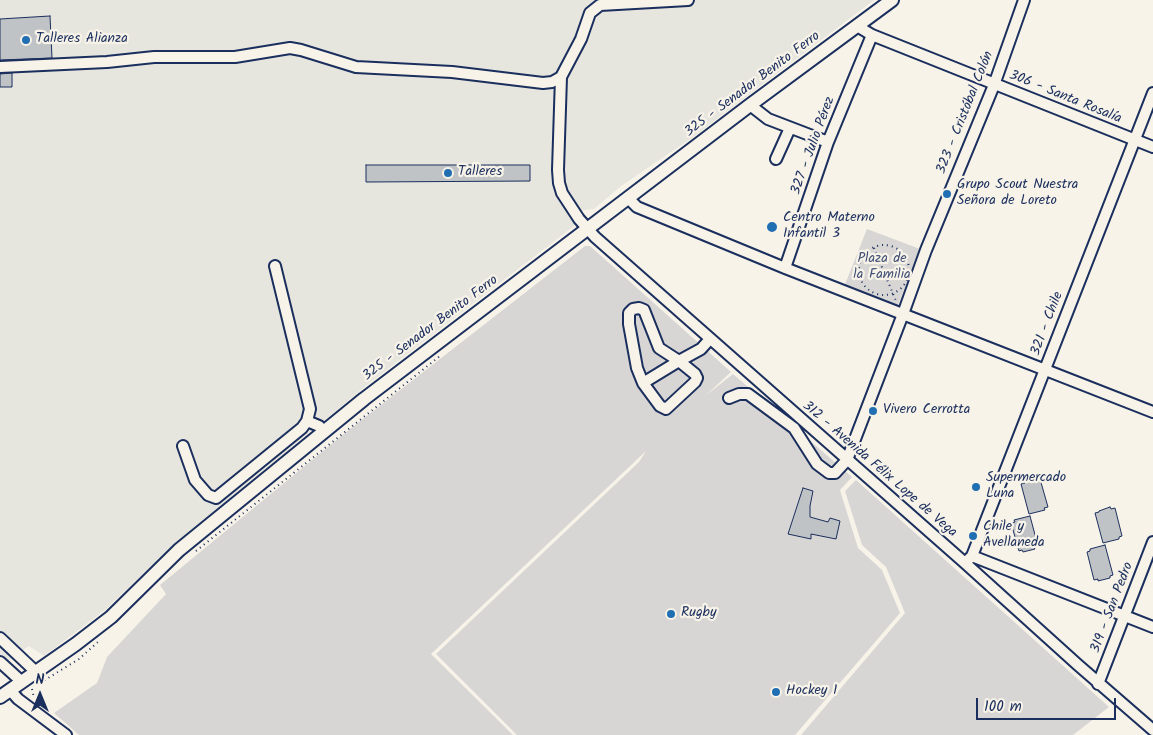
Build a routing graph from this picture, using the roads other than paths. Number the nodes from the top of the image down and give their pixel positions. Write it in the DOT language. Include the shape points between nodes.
graph roads {
  1 [pos="688,0"];
  2 [pos="892,0"];
  3 [pos="1024,0"];
  4 [pos="857,26"];
  5 [pos="872,35"];
  6 [pos="0,67"];
  7 [pos="561,77"];
  8 [pos="994,85"];
  9 [pos="1153,92"];
  10 [pos="750,105"];
  11 [pos="790,128"];
  12 [pos="1134,140"];
  13 [pos="828,142"];
  14 [pos="1153,147"];
  15 [pos="776,160"];
  16 [pos="628,198"];
  17 [pos="588,228"];
  18 [pos="274,266"];
  19 [pos="785,268"];
  20 [pos="903,314"];
  21 [pos="710,339"];
  22 [pos="678,360"];
  23 [pos="1045,370"];
  24 [pos="644,382"];
  25 [pos="730,398"];
  26 [pos="1153,412"];
  27 [pos="307,421"];
  28 [pos="324,432"];
  29 [pos="183,446"];
  30 [pos="847,460"];
  31 [pos="1153,542"];
  32 [pos="969,560"];
  33 [pos="1124,616"];
  34 [pos="1153,627"];
  35 [pos="0,638"];
  36 [pos="0,662"];
  37 [pos="38,677"];
  38 [pos="1098,684"];
  39 [pos="27,685"];
  40 [pos="5,694"];
  41 [pos="1153,730"];
  42 [pos="58,733"];
  1 -- 7 [label="street" via="600,4 590,13"];
  2 -- 4 [label="main road, 325 - Senador Benito Ferro"];
  3 -- 8 [label="street, 323 - Cristóbal Colón"];
  4 -- 5 [label="street, 306 - Santa Rosalía"];
  4 -- 10 [label="main road, 325 - Senador Benito Ferro"];
  5 -- 8 [label="street, 306 - Santa Rosalía"];
  5 -- 13 [label="street, 327 - Julio Pérez"];
  6 -- 7 [label="street" via="154,57 235,57 290,48 356,67 452,72 543,83"];
  7 -- 17 [label="street, 312 - Avenida Félix Lope de Vega" via="559,183 562,193"];
  8 -- 12 [label="street, 306 - Santa Rosalía"];
  8 -- 20 [label="street, 323 - Cristóbal Colón"];
  9 -- 12 [label="street, 321 - Chile"];
  10 -- 11 [label="street" via="768,119"];
  10 -- 16 [label="main road, 325 - Senador Benito Ferro"];
  11 -- 13 [label="street"];
  11 -- 15 [label="street"];
  12 -- 14 [label="street, 306 - Santa Rosalía"];
  12 -- 23 [label="street, 321 - Chile"];
  13 -- 19 [label="street, 327 - Julio Pérez"];
  16 -- 17 [label="main road, 325 - Senador Benito Ferro"];
  16 -- 19 [label="street" via="637,207"];
  17 -- 21 [label="street, 312 - Avenida Félix Lope de Vega"];
  17 -- 28 [label="main road, 325 - Senador Benito Ferro"];
  18 -- 27 [label="street" via="310,410"];
  19 -- 20 [label="street"];
  20 -- 23 [label="street"];
  20 -- 30 [label="street, 323 - Cristóbal Colón"];
  21 -- 22 [label="street" via="701,349"];
  21 -- 30 [label="street, 312 - Avenida Félix Lope de Vega"];
  22 -- 24 [label="street"];
  22 -- 24 [label="street" via="697,378 669,408 660,406"];
  22 -- 24 [label="street" via="659,348 644,310 633,310 629,314 629,324 637,368"];
  23 -- 26 [label="street"];
  23 -- 32 [label="street, 321 - Chile"];
  25 -- 30 [label="street" via="748,394 794,428 817,464 829,473 834,473"];
  27 -- 28 [label="street"];
  27 -- 29 [label="street" via="216,498 208,495 195,480"];
  28 -- 37 [label="main road, 325 - Senador Benito Ferro" via="180,550 111,618"];
  30 -- 32 [label="street, 312 - Avenida Félix Lope de Vega"];
  31 -- 33 [label="street, 319 - San Pedro"];
  32 -- 33 [label="street"];
  32 -- 38 [label="street, 312 - Avenida Félix Lope de Vega"];
  33 -- 34 [label="street"];
  33 -- 38 [label="street, 319 - San Pedro"];
  35 -- 37 [label="street"];
  36 -- 39 [label="street"];
  37 -- 39 [label="main road, 325 - Senador Benito Ferro"];
  38 -- 41 [label="street, 312 - Avenida Félix Lope de Vega"];
  39 -- 40 [label="main road, 325 - Senador Benito Ferro"];
  40 -- 42 [label="street" via="18,699"];
}
